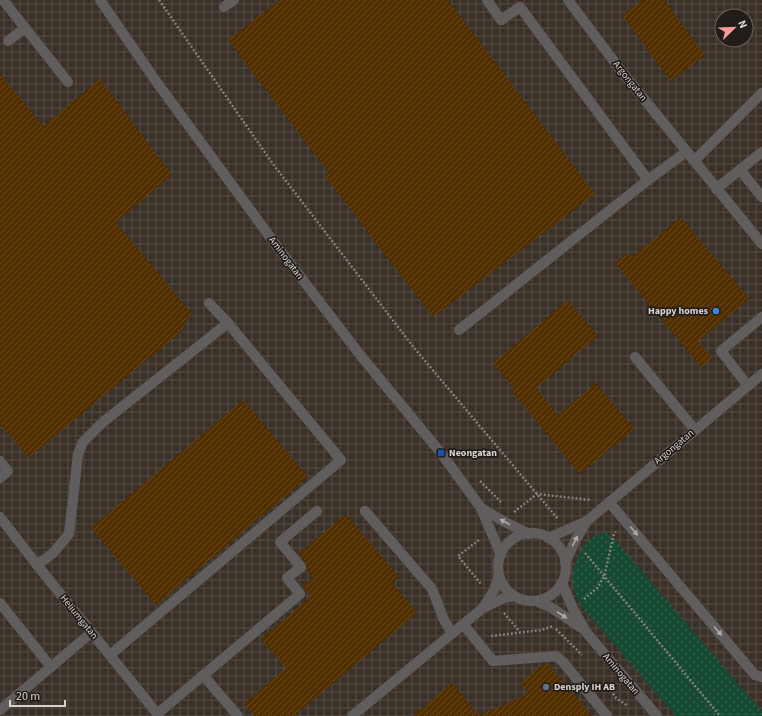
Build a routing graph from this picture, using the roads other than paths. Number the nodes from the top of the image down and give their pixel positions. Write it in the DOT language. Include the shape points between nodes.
graph roads {
  1 [pos="3,0"];
  2 [pos="100,0"];
  3 [pos="234,0"];
  4 [pos="487,0"];
  5 [pos="568,0"];
  6 [pos="224,7"];
  7 [pos="25,28"];
  8 [pos="8,41"];
  9 [pos="68,82"];
  10 [pos="762,93"];
  11 [pos="686,152"];
  12 [pos="762,152"];
  13 [pos="694,161"];
  14 [pos="740,170"];
  15 [pos="648,180"];
  16 [pos="716,189"];
  17 [pos="762,197"];
  18 [pos="762,244"];
  19 [pos="209,303"];
  20 [pos="762,317"];
  21 [pos="228,323"];
  22 [pos="459,330"];
  23 [pos="635,357"];
  24 [pos="762,374"];
  25 [pos="748,386"];
  26 [pos="694,430"];
  27 [pos="0,461"];
  28 [pos="0,478"];
  29 [pos="609,502"];
  30 [pos="481,508"];
  31 [pos="317,511"];
  32 [pos="365,512"];
  33 [pos="0,517"];
  34 [pos="587,521"];
  35 [pos="529,534"];
  36 [pos="548,538"];
  37 [pos="500,554"];
  38 [pos="565,563"];
  39 [pos="38,565"];
  40 [pos="499,575"];
  41 [pos="562,583"];
  42 [pos="514,596"];
  43 [pos="536,601"];
  44 [pos="0,603"];
  45 [pos="483,608"];
  46 [pos="463,624"];
  47 [pos="91,632"];
  48 [pos="586,632"];
  49 [pos="452,633"];
  50 [pos="110,655"];
  51 [pos="51,667"];
  52 [pos="203,675"];
  53 [pos="762,677"];
  54 [pos="0,710"];
  55 [pos="158,715"];
  56 [pos="238,716"];
  57 [pos="352,716"];
  58 [pos="607,716"];
  59 [pos="657,716"];
  1 -- 7 [label="street"];
  2 -- 30 [label="street, Aminogatan" via="231,185 361,356 441,453"];
  3 -- 6 [label="street"];
  4 -- 15 [label="street" via="501,20 520,7"];
  5 -- 11 [label="street, Argongatan"];
  7 -- 8 [label="street"];
  7 -- 9 [label="street"];
  10 -- 13 [label="street"];
  11 -- 13 [label="street, Argongatan"];
  11 -- 15 [label="street"];
  12 -- 14 [label="street"];
  13 -- 16 [label="street, Argongatan"];
  14 -- 16 [label="street"];
  14 -- 17 [label="street"];
  15 -- 22 [label="street"];
  16 -- 18 [label="street, Argongatan"];
  19 -- 21 [label="street"];
  20 -- 25 [label="street" via="721,351"];
  21 -- 39 [label="street" via="103,422 83,442 78,454 68,534 53,553"];
  21 -- 50 [label="street" via="342,460"];
  23 -- 26 [label="street"];
  24 -- 25 [label="street, Argongatan"];
  25 -- 26 [label="street, Argongatan"];
  26 -- 29 [label="street, Argongatan"];
  27 -- 28 [label="street" via="8,472"];
  29 -- 34 [label="street, Argongatan"];
  29 -- 53 [label="street, one-way" via="755,675"];
  35 -- 30 [label="street, Aminogatan, one-way"];
  30 -- 37 [label="street, Aminogatan"];
  31 -- 52 [label="street" via="280,542 301,567 287,578 300,594"];
  32 -- 49 [label="street" via="432,589"];
  33 -- 39 [label="street, Heliumgatan"];
  34 -- 36 [label="street, Argongatan"];
  38 -- 34 [label="street, Argongatan, one-way"];
  35 -- 36 [label="street" via="539,534"];
  35 -- 37 [label="street" via="512,540"];
  36 -- 38 [label="street" via="556,544"];
  37 -- 40 [label="street"];
  38 -- 41 [label="street"];
  39 -- 47 [label="street, Heliumgatan"];
  40 -- 42 [label="street" via="505,587"];
  40 -- 45 [label="street" via="494,590"];
  41 -- 43 [label="street" via="556,592"];
  41 -- 48 [label="street, Aminogatan"];
  42 -- 43 [label="street"];
  42 -- 45 [label="street"];
  43 -- 48 [label="street, Aminogatan, one-way" via="552,608"];
  44 -- 51 [label="street"];
  45 -- 46 [label="street"];
  46 -- 49 [label="street"];
  46 -- 58 [label="street" via="493,661 556,656"];
  47 -- 50 [label="street, Heliumgatan"];
  47 -- 51 [label="street"];
  48 -- 59 [label="street, Aminogatan"];
  49 -- 57 [label="street"];
  50 -- 55 [label="street, Heliumgatan"];
  51 -- 54 [label="street"];
  52 -- 55 [label="street"];
  52 -- 56 [label="street"];
}
